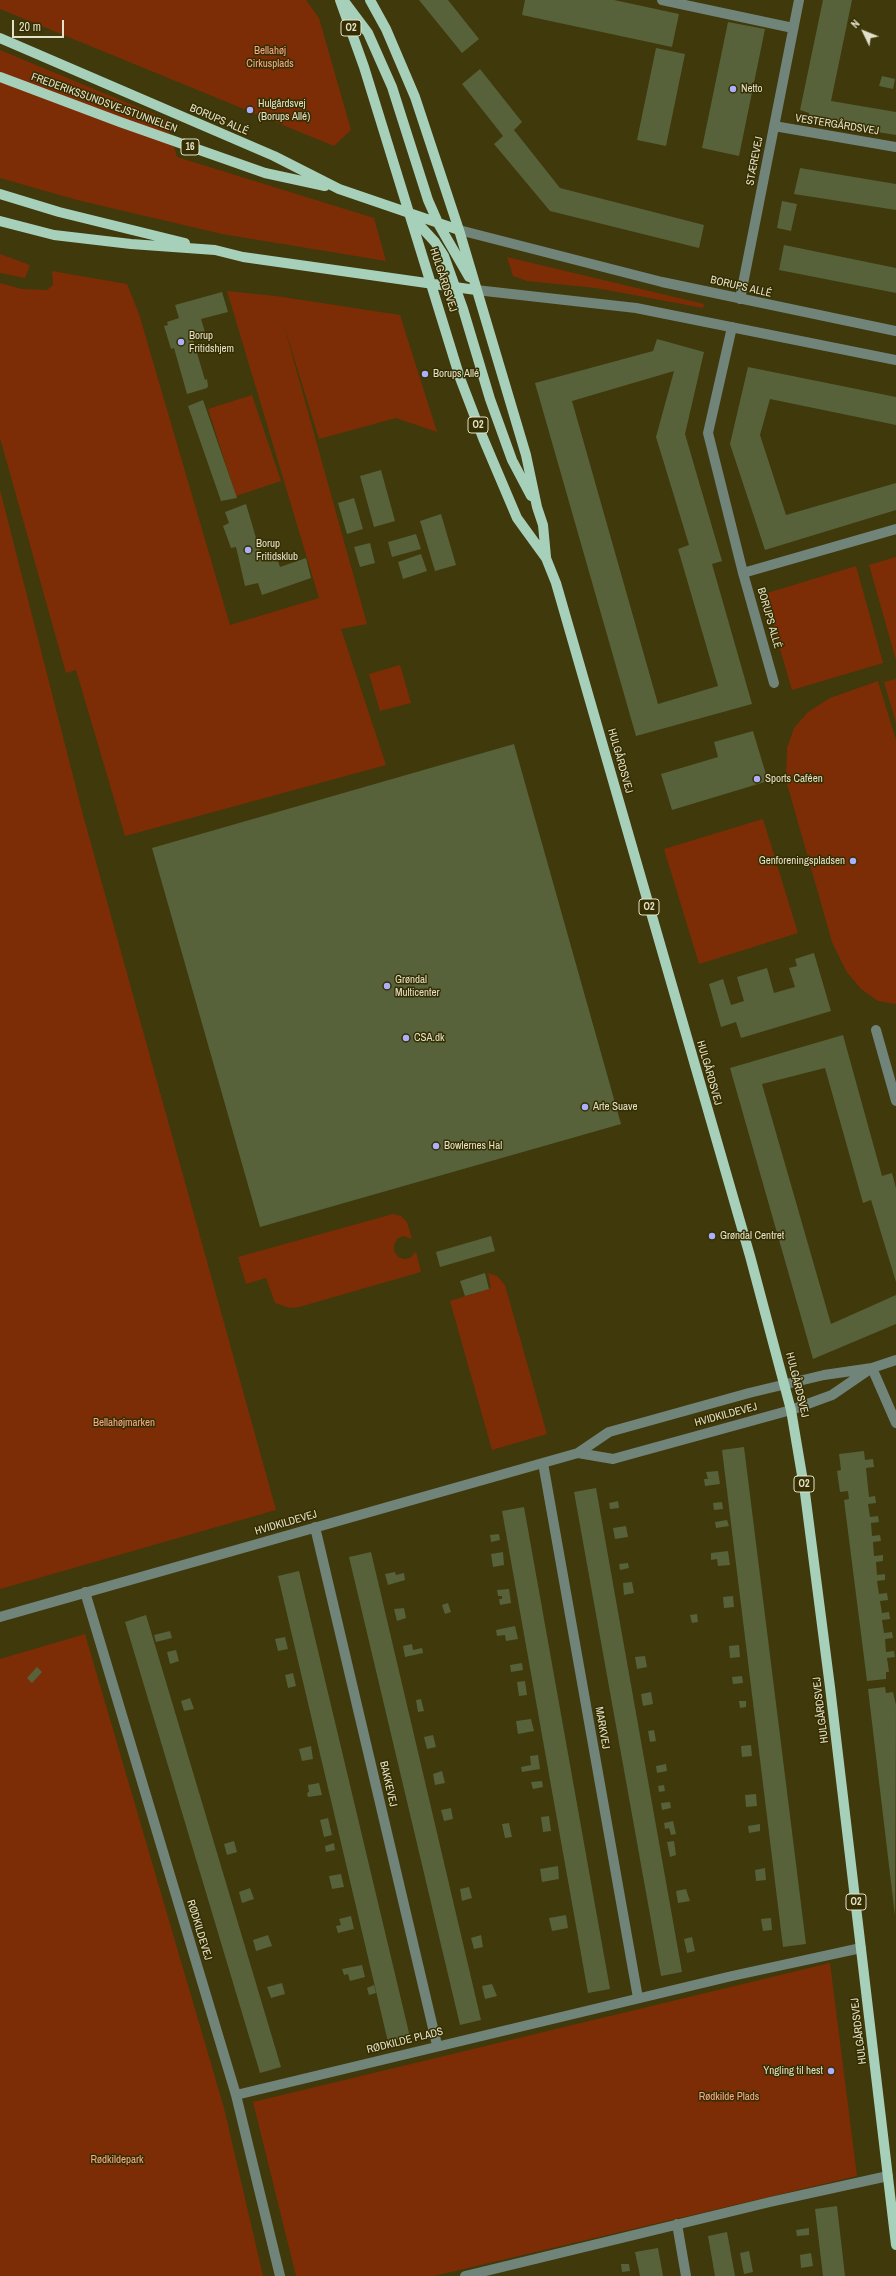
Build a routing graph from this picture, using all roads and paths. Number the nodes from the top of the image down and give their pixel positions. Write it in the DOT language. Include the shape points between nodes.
graph roads {
  1 [pos="340,0"];
  2 [pos="343,0"];
  3 [pos="370,0"];
  4 [pos="662,0"];
  5 [pos="799,0"];
  6 [pos="793,28"];
  7 [pos="0,38"];
  8 [pos="0,77"];
  9 [pos="774,126"];
  10 [pos="896,147"];
  11 [pos="339,189"];
  12 [pos="0,194"];
  13 [pos="408,213"];
  14 [pos="0,221"];
  15 [pos="439,225"];
  16 [pos="459,230"];
  17 [pos="215,250"];
  18 [pos="431,283"];
  19 [pos="455,286"];
  20 [pos="476,290"];
  21 [pos="740,299"];
  22 [pos="732,327"];
  23 [pos="896,331"];
  24 [pos="896,360"];
  25 [pos="537,507"];
  26 [pos="896,529"];
  27 [pos="546,558"];
  28 [pos="743,573"];
  29 [pos="774,683"];
  30 [pos="876,1030"];
  31 [pos="896,1101"];
  32 [pos="896,1360"];
  33 [pos="872,1368"];
  34 [pos="785,1384"];
  35 [pos="792,1410"];
  36 [pos="896,1423"];
  37 [pos="578,1453"];
  38 [pos="543,1463"];
  39 [pos="315,1527"];
  40 [pos="86,1592"];
  41 [pos="0,1617"];
  42 [pos="861,1948"];
  43 [pos="638,1998"];
  44 [pos="437,2045"];
  45 [pos="236,2095"];
  46 [pos="888,2176"];
  47 [pos="677,2224"];
  48 [pos="896,2245"];
  49 [pos="491,2273"];
  50 [pos="280,2276"];
  51 [pos="465,2276"];
  52 [pos="686,2276"];
  1 -- 13 [label="main road, HULGÅRDSVEJ / O2" via="363,62"];
  2 -- 15 [label="main road" via="368,33 392,87 428,200"];
  3 -- 16 [label="main road, HULGÅRDSVEJ / O2" via="386,29 415,97"];
  4 -- 6 [label="street"];
  5 -- 6 [label="street, STÆREVEJ"];
  6 -- 9 [label="street, STÆREVEJ"];
  7 -- 11 [label="main road, BORUPS ALLÉ" via="274,156"];
  8 -- 11 [label="main road, FREDERIKSSUNDSVEJSTUNNELEN / 16" via="265,173"];
  9 -- 10 [label="street, VESTERGÅRDSVEJ"];
  9 -- 21 [label="street, STÆREVEJ"];
  11 -- 13 [label="main road, BORUPS ALLÉ / 16"];
  12 -- 17 [label="main road" via="59,212"];
  13 -- 15 [label="main road, BORUPS ALLÉ / 16"];
  13 -- 18 [label="main road, HULGÅRDSVEJ / O2"];
  13 -- 19 [label="main road" via="441,252"];
  14 -- 17 [label="main road" via="54,235"];
  15 -- 16 [label="main road, BORUPS ALLÉ / 16"];
  15 -- 20 [label="main road"];
  16 -- 20 [label="main road, HULGÅRDSVEJ / O2"];
  16 -- 21 [label="street, BORUPS ALLÉ" via="522,248"];
  17 -- 18 [label="main road" via="243,257"];
  18 -- 19 [label="main road"];
  18 -- 27 [label="main road, HULGÅRDSVEJ / O2" via="460,378 483,438 517,518"];
  19 -- 20 [label="main road"];
  19 -- 25 [label="main road" via="512,460"];
  20 -- 22 [label="street" via="636,308"];
  20 -- 25 [label="main road, HULGÅRDSVEJ / O2" via="526,455"];
  21 -- 23 [label="street, BORUPS ALLÉ"];
  22 -- 24 [label="street"];
  22 -- 28 [label="street, BORUPS ALLÉ" via="708,433"];
  25 -- 27 [label="main road, HULGÅRDSVEJ / O2" via="543,524"];
  26 -- 28 [label="street"];
  27 -- 34 [label="main road, HULGÅRDSVEJ / O2" via="581,666"];
  28 -- 29 [label="street, BORUPS ALLÉ"];
  30 -- 31 [label="street"];
  32 -- 33 [label="street, HVIDKILDEVEJ"];
  33 -- 34 [label="street, HVIDKILDEVEJ"];
  33 -- 35 [label="street, HVIDKILDEVEJ" via="832,1395"];
  33 -- 36 [label="street"];
  34 -- 35 [label="main road, HULGÅRDSVEJ / O2"];
  34 -- 37 [label="street, HVIDKILDEVEJ" via="609,1432"];
  35 -- 37 [label="street, HVIDKILDEVEJ" via="613,1459"];
  35 -- 42 [label="main road, HULGÅRDSVEJ / O2" via="829,1679"];
  37 -- 38 [label="street, HVIDKILDEVEJ"];
  38 -- 39 [label="street, HVIDKILDEVEJ"];
  38 -- 43 [label="street, MARKVEJ"];
  39 -- 40 [label="street, HVIDKILDEVEJ"];
  39 -- 44 [label="street, BAKKEVEJ"];
  40 -- 41 [label="street, HVIDKILDEVEJ"];
  40 -- 45 [label="street, RØDKILDEVEJ"];
  42 -- 43 [label="street, RØDKILDE PLADS"];
  42 -- 46 [label="main road, HULGÅRDSVEJ / O2"];
  43 -- 44 [label="street, RØDKILDE PLADS"];
  44 -- 45 [label="street, RØDKILDE PLADS"];
  45 -- 50 [label="street, RØDKILDEVEJ"];
  46 -- 47 [label="street"];
  46 -- 48 [label="main road, HULGÅRDSVEJ / O2"];
  47 -- 49 [label="street"];
  47 -- 52 [label="street"];
  49 -- 51 [label="street"];
}
